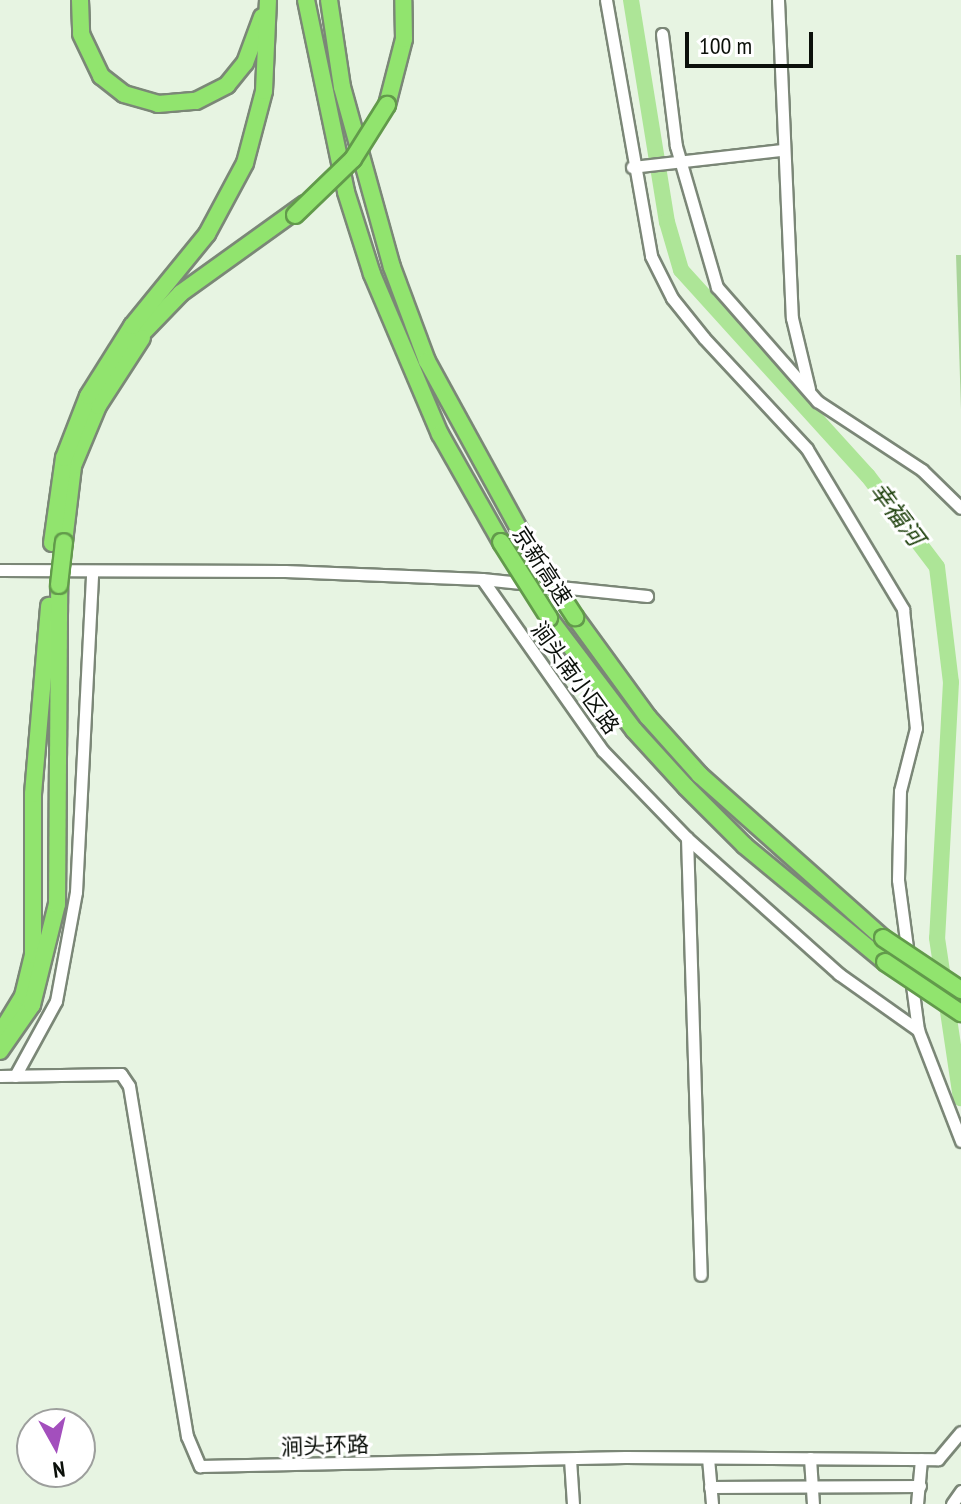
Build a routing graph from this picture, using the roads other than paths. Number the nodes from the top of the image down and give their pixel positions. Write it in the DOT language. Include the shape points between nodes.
graph roads {
  1 [pos="80,0"];
  2 [pos="266,0"];
  3 [pos="306,0"];
  4 [pos="329,0"];
  5 [pos="403,0"];
  6 [pos="606,0"];
  7 [pos="778,0"];
  8 [pos="662,34"];
  9 [pos="387,105"];
  10 [pos="781,150"];
  11 [pos="675,163"];
  12 [pos="632,167"];
  13 [pos="810,393"];
  14 [pos="961,508"];
  15 [pos="59,543"];
  16 [pos="0,570"];
  17 [pos="92,571"];
  18 [pos="482,579"];
  19 [pos="55,585"];
  20 [pos="647,596"];
  21 [pos="687,838"];
  22 [pos="961,990"];
  23 [pos="961,1013"];
  24 [pos="918,1030"];
  25 [pos="0,1034"];
  26 [pos="0,1051"];
  27 [pos="0,1076"];
  28 [pos="15,1076"];
  29 [pos="961,1141"];
  30 [pos="701,1275"];
  31 [pos="961,1432"];
  32 [pos="708,1458"];
  33 [pos="810,1458"];
  34 [pos="570,1459"];
  35 [pos="921,1459"];
  36 [pos="812,1486"];
  37 [pos="920,1486"];
  38 [pos="710,1487"];
  39 [pos="961,1491"];
  40 [pos="573,1504"];
  41 [pos="712,1504"];
  42 [pos="813,1504"];
  43 [pos="917,1504"];
  44 [pos="952,1504"];
  1 -- 2 [label="highway" via="81,34 101,76 124,94 174,104 213,94 235,76 254,45"];
  2 -- 15 [label="highway" via="264,91 245,163 207,234 132,326 88,396 64,458"];
  3 -- 23 [label="highway, 京新高速, bridge" via="343,178 372,274 440,434 549,618 634,730 745,846 885,962"];
  4 -- 22 [label="highway, 京新高速, bridge" via="342,87 402,294 458,424 526,542 648,717 700,775 883,938"];
  5 -- 9 [label="highway" via="404,39"];
  6 -- 12 [label="street"];
  7 -- 10 [label="street"];
  8 -- 11 [label="street"];
  9 -- 15 [label="highway, bridge" via="353,159 295,215 187,292 141,339 98,406 73,466"];
  9 -- 15 [label="highway, bridge" via="346,166 318,193 181,293 137,336 92,408 72,464"];
  10 -- 11 [label="street"];
  10 -- 13 [label="street" via="792,318"];
  11 -- 12 [label="street"];
  11 -- 13 [label="street" via="717,287"];
  12 -- 24 [label="street" via="651,256 672,298 807,449 903,609 916,728 900,791 898,880"];
  13 -- 14 [label="street" via="842,421 922,470"];
  15 -- 19 [label="highway, bridge"];
  16 -- 17 [label="street"];
  17 -- 18 [label="street"];
  17 -- 28 [label="street" via="76,892 56,1001"];
  18 -- 20 [label="street"];
  18 -- 21 [label="street, 涧头南小区路" via="603,751"];
  19 -- 25 [label="highway" via="33,794 33,955 23,996"];
  19 -- 26 [label="highway" via="57,904 32,1005"];
  21 -- 24 [label="street, 涧头南小区路" via="839,974"];
  21 -- 30 [label="street"];
  24 -- 29 [label="street"];
  27 -- 28 [label="street, 涧头环路"];
  28 -- 34 [label="street, 涧头环路" via="121,1074 129,1086 187,1436 200,1466"];
  31 -- 35 [label="street, 涧头环路" via="938,1459"];
  32 -- 33 [label="street, 涧头环路"];
  32 -- 34 [label="street, 涧头环路"];
  32 -- 38 [label="street"];
  33 -- 35 [label="street, 涧头环路"];
  33 -- 36 [label="street"];
  34 -- 40 [label="street"];
  35 -- 37 [label="street"];
  36 -- 37 [label="street"];
  36 -- 38 [label="street"];
  36 -- 42 [label="street"];
  37 -- 43 [label="street"];
  38 -- 41 [label="street"];
  39 -- 44 [label="street"];
}
